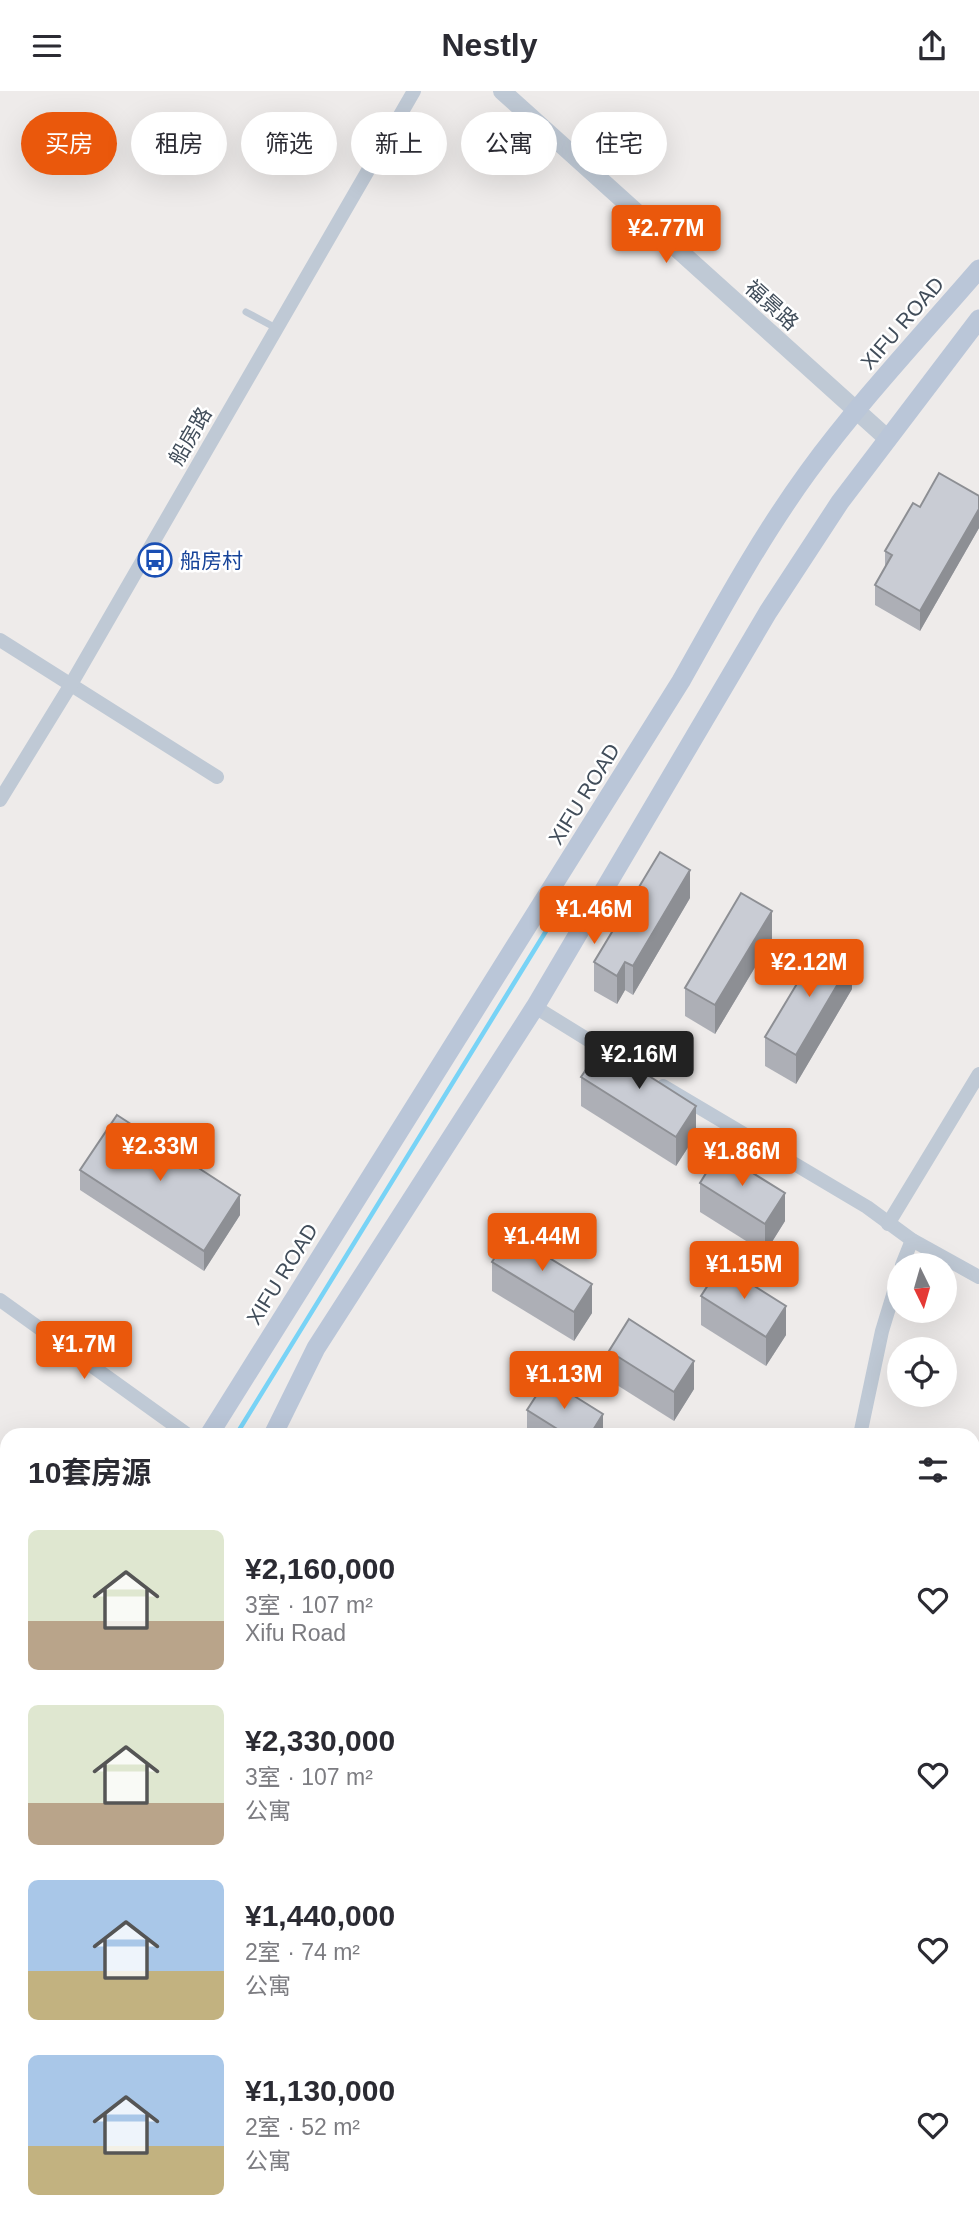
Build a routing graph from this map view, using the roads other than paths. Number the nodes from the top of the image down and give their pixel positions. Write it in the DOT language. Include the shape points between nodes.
graph roads {
  1 [pos="414,91"];
  2 [pos="502,91"];
  3 [pos="979,269"];
  4 [pos="246,312"];
  5 [pos="979,319"];
  6 [pos="276,329"];
  7 [pos="856,411"];
  8 [pos="888,439"];
  9 [pos="0,641"];
  10 [pos="70,686"];
  11 [pos="217,777"];
  12 [pos="0,800"];
  13 [pos="535,1007"];
  14 [pos="632,1067"];
  15 [pos="979,1074"];
  16 [pos="654,1081"];
  17 [pos="888,1224"];
  18 [pos="912,1241"];
  19 [pos="907,1253"];
  20 [pos="979,1277"];
  21 [pos="0,1300"];
  22 [pos="887,1315"];
  23 [pos="178,1428"];
  24 [pos="213,1428"];
  25 [pos="276,1428"];
  26 [pos="861,1428"];
  1 -- 6 [label="street, 船房路"];
  2 -- 7 [label="street, 福景路"];
  3 -- 7 [label="main road, XIFU ROAD"];
  4 -- 6 [label="lane"];
  5 -- 8 [label="main road"];
  6 -- 10 [label="street, 船房路"];
  7 -- 8 [label="street, 福景路"];
  7 -- 24 [label="main road, XIFU ROAD" via="808,472 746,565 681,681"];
  8 -- 13 [label="main road" via="840,502 768,612"];
  9 -- 10 [label="street"];
  10 -- 11 [label="street"];
  10 -- 12 [label="street, 船房路"];
  13 -- 14 [label="street"];
  13 -- 25 [label="main road" via="316,1348"];
  15 -- 17 [label="street"];
  16 -- 17 [label="street" via="867,1207"];
  17 -- 18 [label="street"];
  18 -- 19 [label="street"];
  18 -- 20 [label="street"];
  21 -- 23 [label="street"];
  22 -- 26 [label="street"];
}
